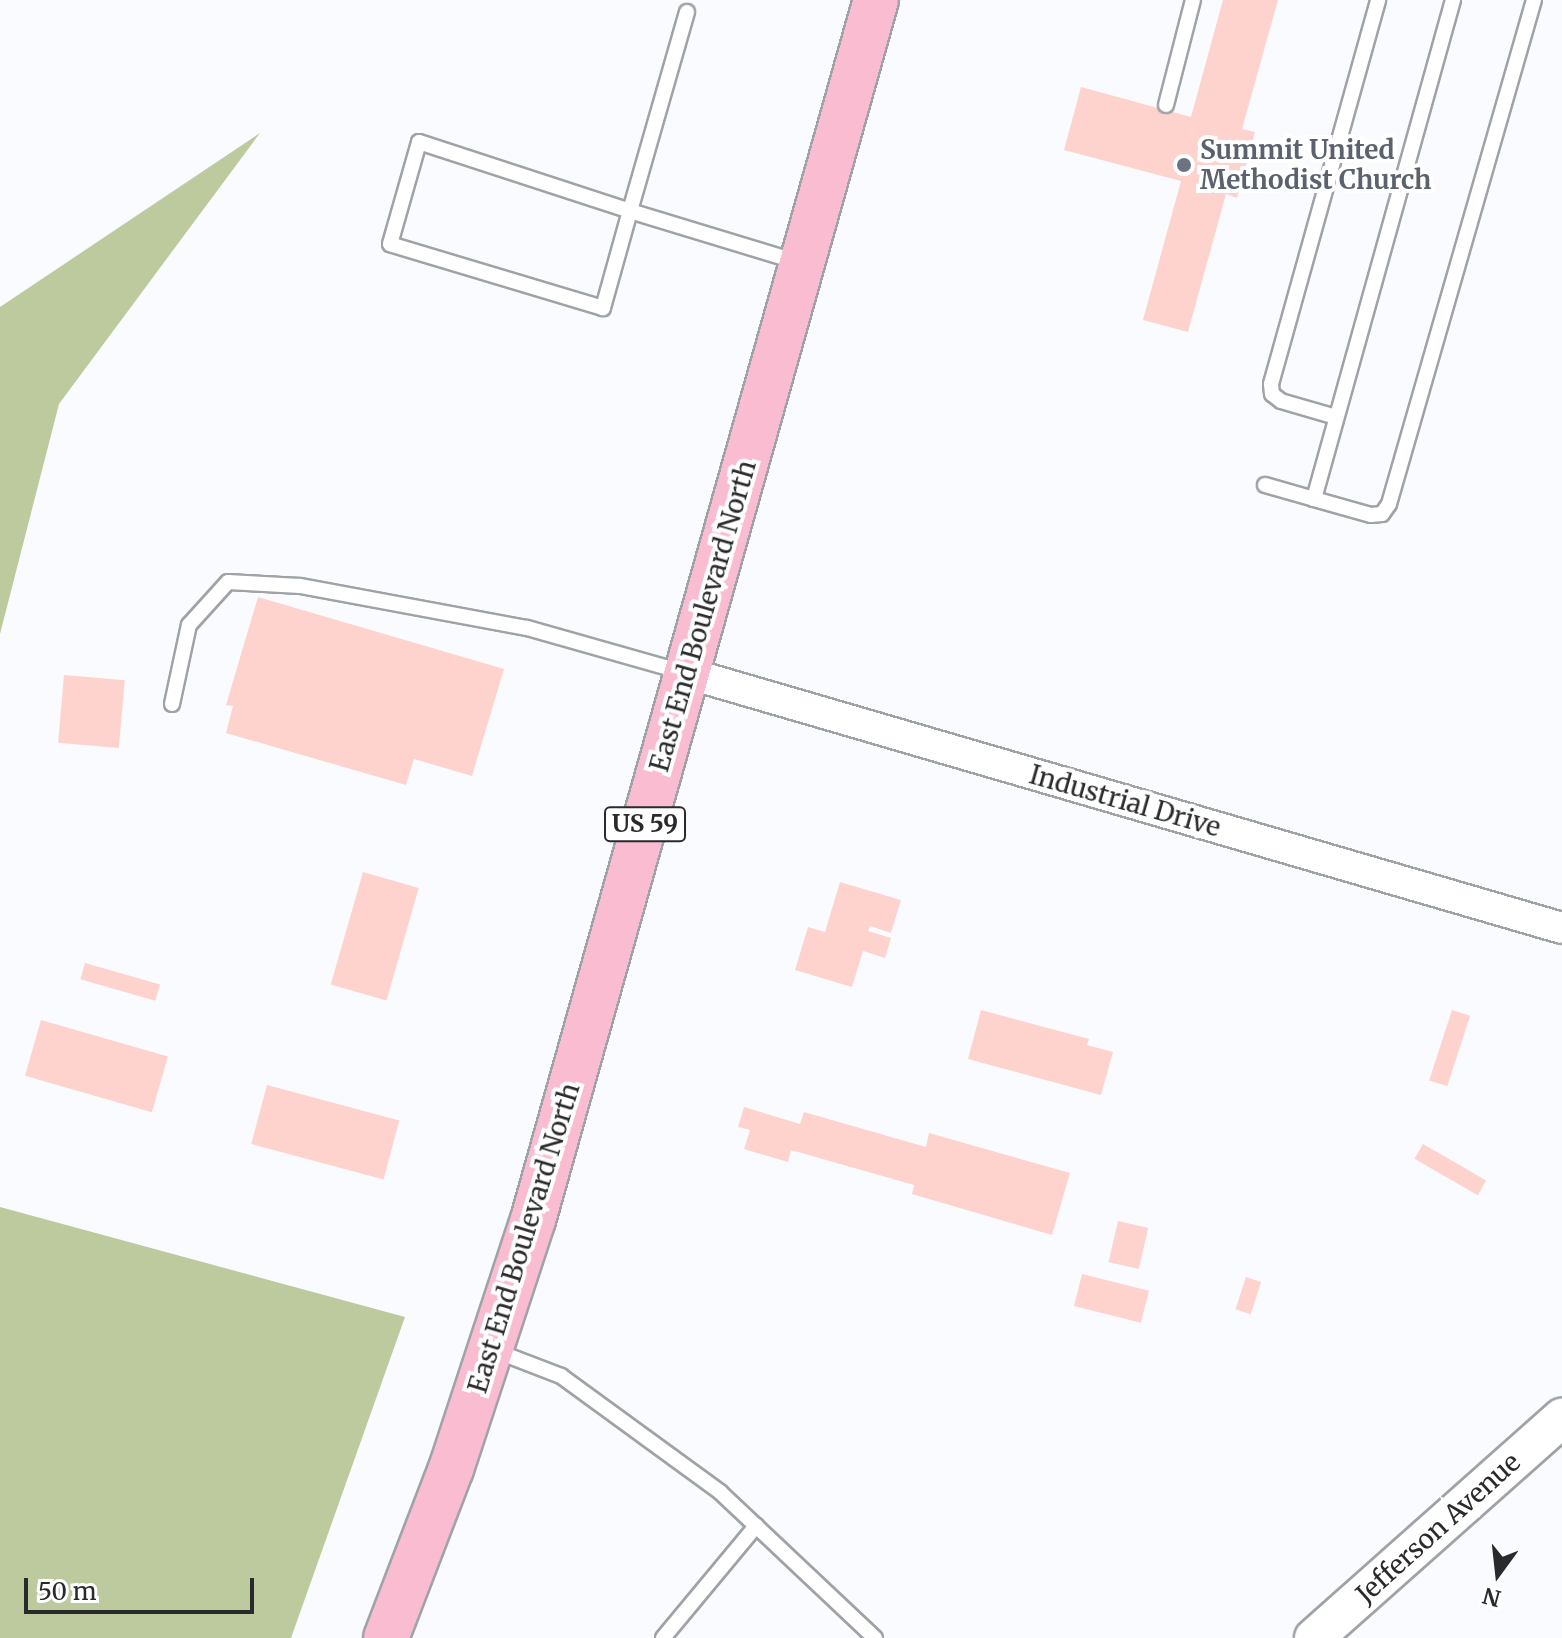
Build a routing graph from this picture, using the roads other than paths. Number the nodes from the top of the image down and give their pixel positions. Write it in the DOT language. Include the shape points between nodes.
graph roads {
  1 [pos="876,0"];
  2 [pos="1193,0"];
  3 [pos="1378,0"];
  4 [pos="1453,0"];
  5 [pos="1534,0"];
  6 [pos="687,12"];
  7 [pos="1166,105"];
  8 [pos="630,211"];
  9 [pos="802,263"];
  10 [pos="1336,417"];
  11 [pos="1265,485"];
  12 [pos="1314,499"];
  13 [pos="687,673"];
  14 [pos="172,704"];
  15 [pos="1562,928"];
  16 [pos="491,1349"];
  17 [pos="1562,1418"];
  18 [pos="756,1526"];
  19 [pos="386,1638"];
  20 [pos="663,1638"];
  21 [pos="875,1638"];
  22 [pos="1314,1638"];
  1 -- 9 [label="highway, East End Boulevard North / US 59"];
  2 -- 7 [label="lane"];
  3 -- 10 [label="lane" via="1271,384 1272,394 1281,401"];
  4 -- 10 [label="lane"];
  5 -- 12 [label="lane" via="1389,504 1382,514 1371,515"];
  6 -- 8 [label="lane"];
  8 -- 8 [label="lane" via="419,142 390,244 603,308"];
  8 -- 9 [label="lane"];
  9 -- 13 [label="highway, East End Boulevard North / US 59"];
  10 -- 12 [label="lane"];
  11 -- 12 [label="lane"];
  13 -- 14 [label="lane" via="527,628 300,586 228,582 189,625"];
  13 -- 15 [label="street, Industrial Drive"];
  13 -- 16 [label="highway, East End Boulevard North / US 59" via="533,1220"];
  16 -- 18 [label="lane" via="561,1376 592,1396 720,1492"];
  16 -- 19 [label="highway, East End Boulevard North / US 59"];
  17 -- 22 [label="street, Jefferson Avenue"];
  18 -- 20 [label="lane"];
  18 -- 21 [label="lane"];
}
